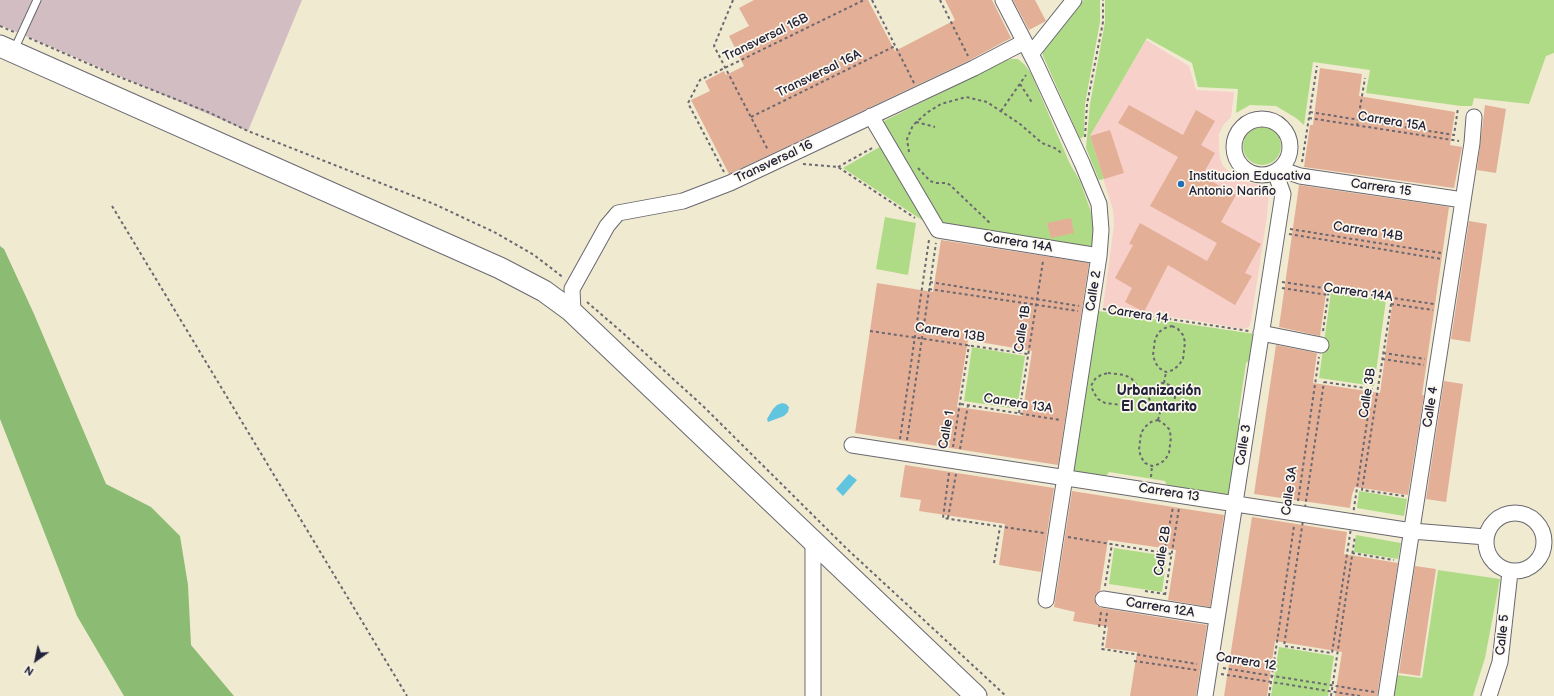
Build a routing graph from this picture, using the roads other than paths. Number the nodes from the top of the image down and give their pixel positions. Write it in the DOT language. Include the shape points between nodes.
graph roads {
  1 [pos="37,0"];
  2 [pos="1002,0"];
  3 [pos="1074,0"];
  4 [pos="11,44"];
  5 [pos="1031,54"];
  6 [pos="871,116"];
  7 [pos="1474,117"];
  8 [pos="1277,169"];
  9 [pos="1463,200"];
  10 [pos="1099,256"];
  11 [pos="572,289"];
  12 [pos="551,296"];
  13 [pos="573,312"];
  14 [pos="1261,333"];
  15 [pos="1321,346"];
  16 [pos="852,445"];
  17 [pos="1065,477"];
  18 [pos="1235,504"];
  19 [pos="1412,531"];
  20 [pos="1486,536"];
  21 [pos="813,540"];
  22 [pos="1548,556"];
  23 [pos="1510,572"];
  24 [pos="1046,600"];
  25 [pos="1106,600"];
  26 [pos="1217,617"];
  27 [pos="1386,695"];
  28 [pos="813,696"];
  29 [pos="976,696"];
  30 [pos="1205,696"];
  31 [pos="1489,696"];
  1 -- 4 [label="lane"];
  2 -- 5 [label="street, Calle 2"];
  3 -- 5 [label="street"];
  4 -- 12 [label="main road" via="505,270"];
  5 -- 6 [label="street, Transversal 16" via="974,68"];
  5 -- 10 [label="street, Calle 2" via="1098,204 1101,230"];
  6 -- 10 [label="street, Carrera 14A" via="934,228"];
  6 -- 11 [label="street, Transversal 16" via="730,183 683,201 618,213 607,226"];
  7 -- 9 [label="street, Calle 4"];
  8 -- 9 [label="street, Carrera 15" via="1300,176"];
  8 -- 14 [label="street, Calle 3" via="1283,194"];
  9 -- 19 [label="street, Calle 4"];
  10 -- 17 [label="street, Calle 2"];
  11 -- 12 [label="street"];
  11 -- 13 [label="street"];
  12 -- 13 [label="main road"];
  13 -- 21 [label="main road"];
  14 -- 15 [label="street"];
  14 -- 18 [label="street, Calle 3"];
  16 -- 17 [label="street, Carrera 13"];
  17 -- 18 [label="street, Carrera 13"];
  17 -- 24 [label="street, Calle 2"];
  18 -- 19 [label="street, Carrera 13"];
  18 -- 26 [label="street, Calle 3"];
  19 -- 20 [label="street, Carrera 13"];
  19 -- 27 [label="street, Calle 4"];
  20 -- 22 [label="street" via="1489,527 1500,517 1514,512 1524,514 1532,518 1542,530"];
  20 -- 23 [label="street" via="1485,546 1488,555 1494,563"];
  21 -- 28 [label="street"];
  21 -- 29 [label="main road"];
  22 -- 23 [label="street" via="1520,572"];
  23 -- 31 [label="street, Calle 5" via="1500,662"];
  25 -- 26 [label="street, Carrera 12A"];
  26 -- 30 [label="street, Calle 3"];
}
